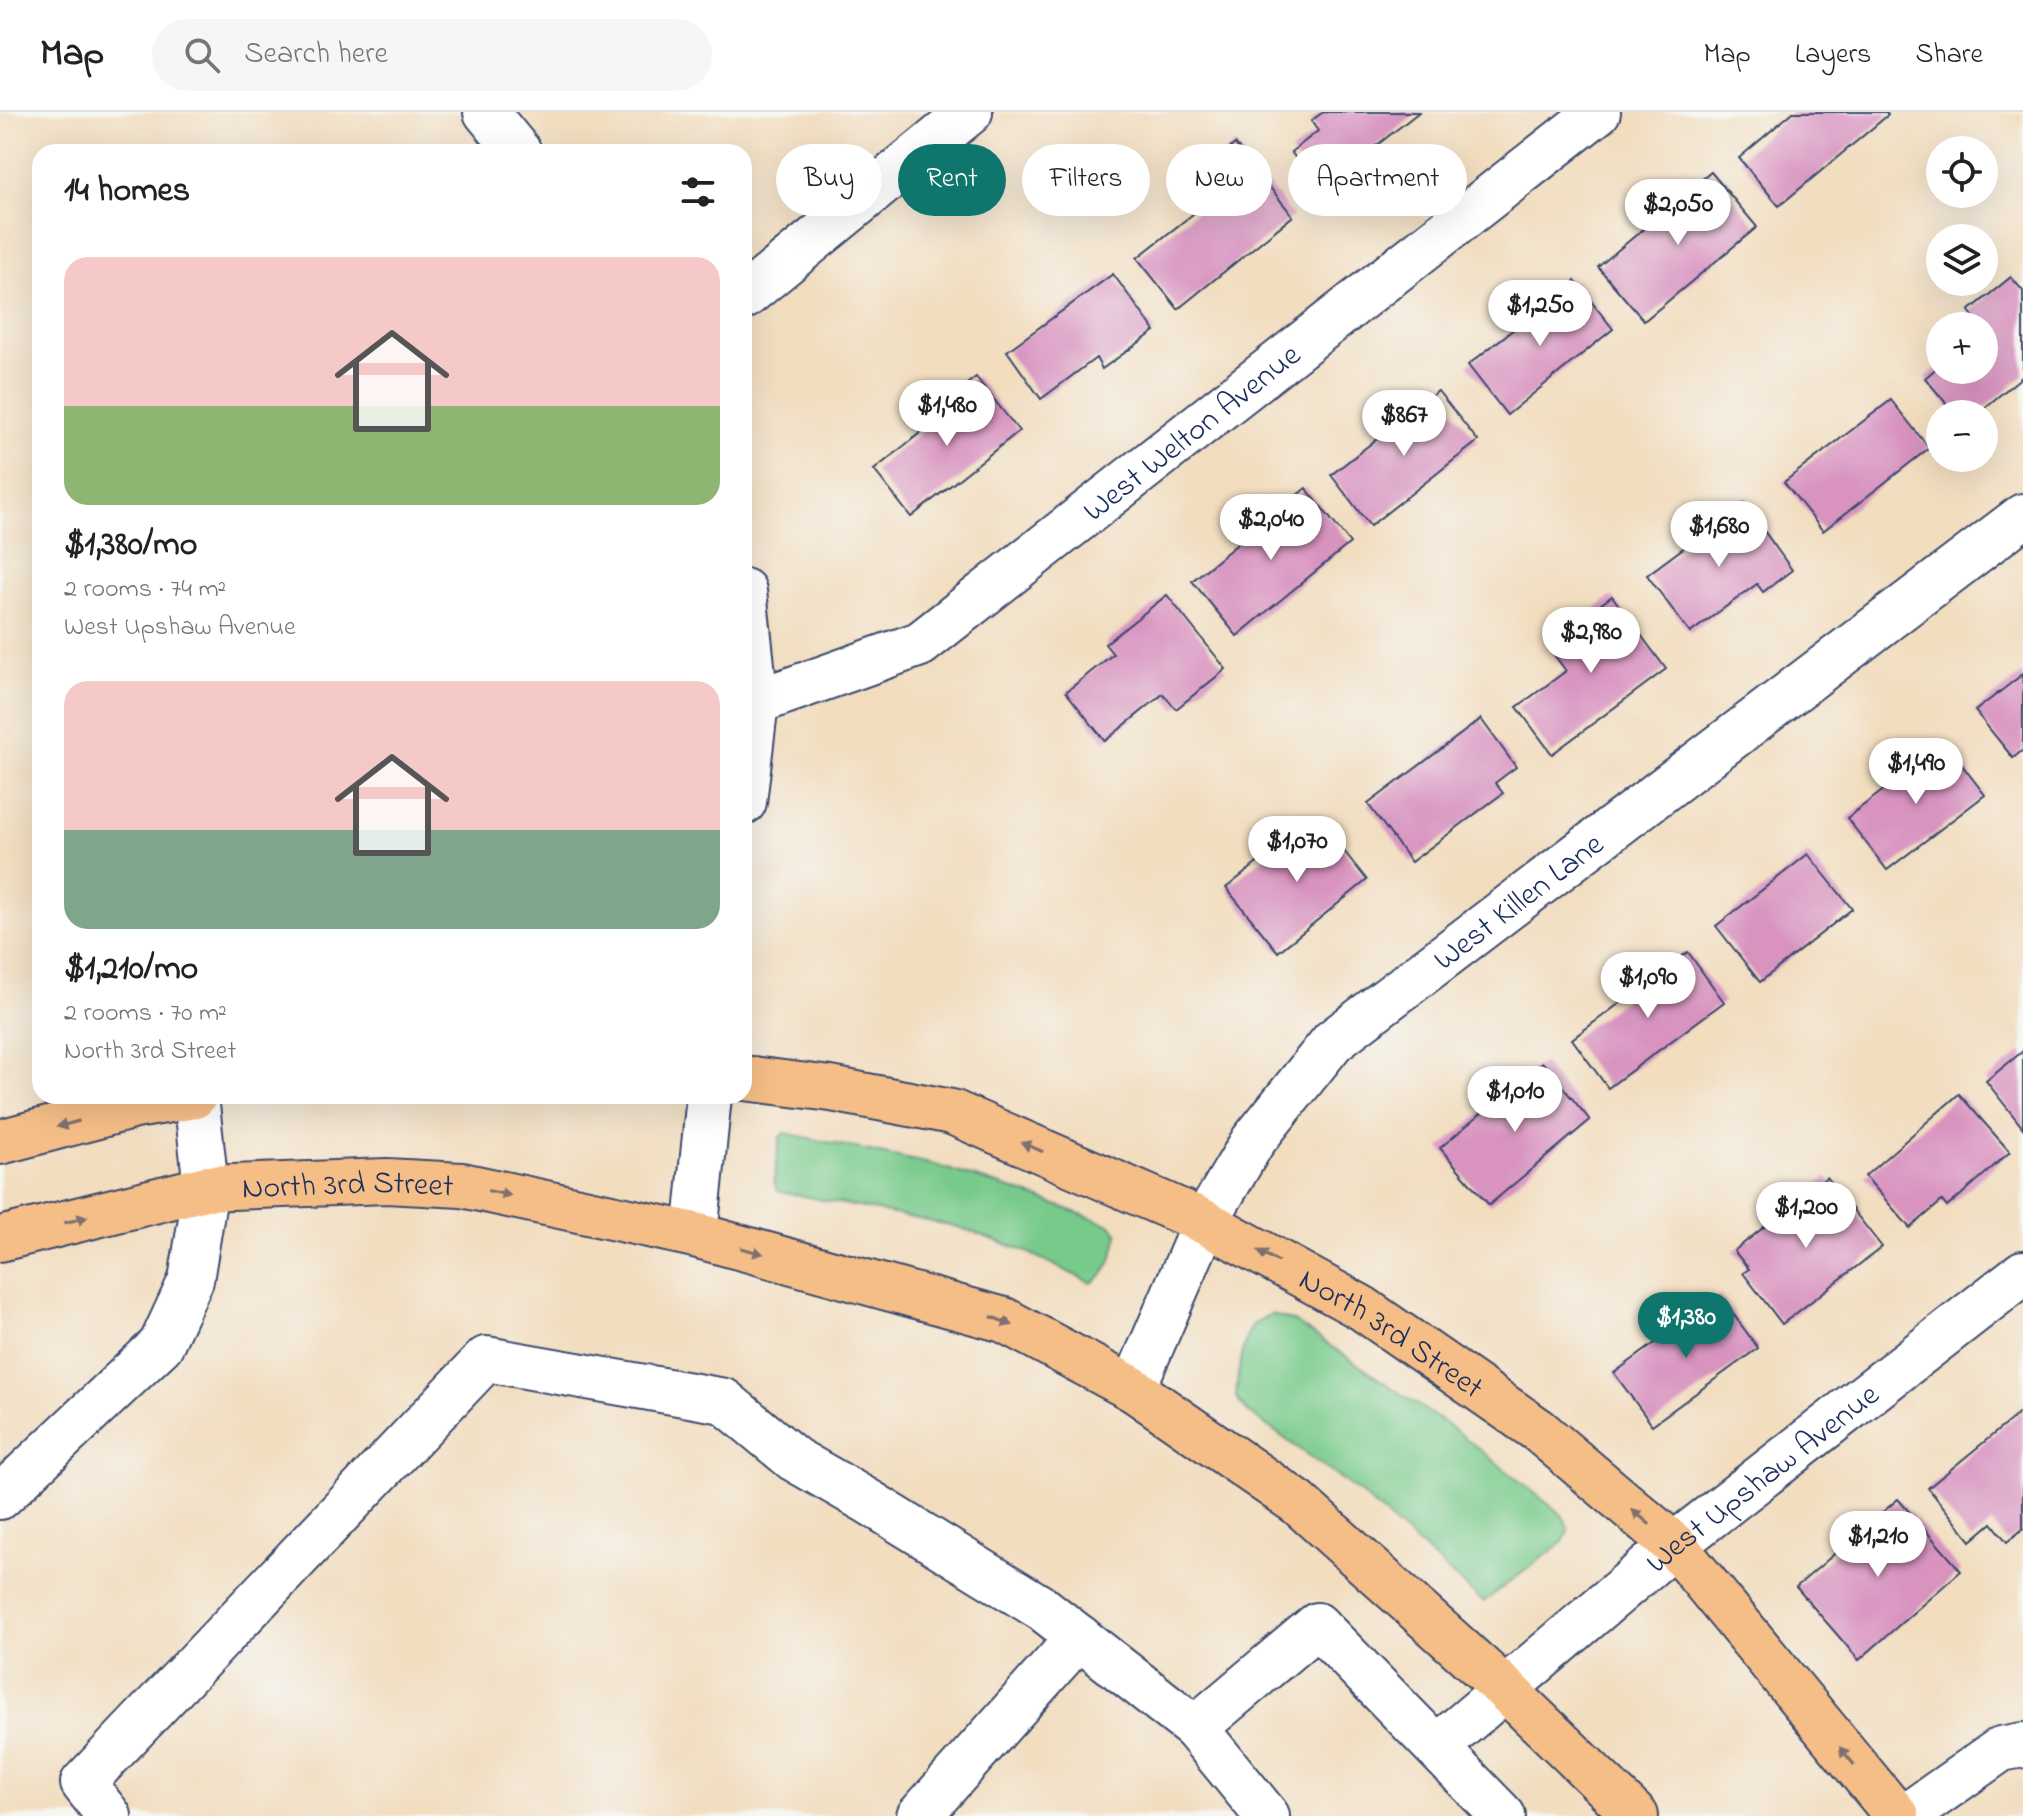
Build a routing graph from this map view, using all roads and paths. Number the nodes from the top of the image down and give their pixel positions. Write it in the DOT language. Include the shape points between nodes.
graph roads {
  1 [pos="486,112"];
  2 [pos="970,112"];
  3 [pos="1598,112"];
  4 [pos="512,144"];
  5 [pos="752,290"];
  6 [pos="2023,516"];
  7 [pos="752,665"];
  8 [pos="756,702"];
  9 [pos="752,735"];
  10 [pos="752,1079"];
  11 [pos="147,1104"];
  12 [pos="196,1104"];
  13 [pos="708,1104"];
  14 [pos="0,1142"];
  15 [pos="206,1188"];
  16 [pos="1205,1222"];
  17 [pos="695,1235"];
  18 [pos="0,1239"];
  19 [pos="2023,1273"];
  20 [pos="1133,1389"];
  21 [pos="0,1497"];
  22 [pos="1674,1545"];
  23 [pos="1079,1637"];
  24 [pos="1505,1689"];
  25 [pos="1195,1728"];
  26 [pos="2023,1745"];
  27 [pos="1439,1749"];
  28 [pos="109,1816"];
  29 [pos="919,1816"];
  30 [pos="1267,1816"];
  31 [pos="1503,1816"];
  32 [pos="1636,1816"];
  33 [pos="1897,1816"];
  34 [pos="1906,1816"];
  1 -- 4 [label="street"];
  2 -- 5 [label="street"];
  3 -- 8 [label="street, West Welton Avenue" via="920,644"];
  6 -- 16 [label="street, West Killen Lane" via="1333,1041 1253,1141"];
  7 -- 8 [label="street"];
  8 -- 9 [label="street"];
  16 -- 10 [label="main road, North 3rd Street, one-way" via="952,1112"];
  11 -- 14 [label="main road, one-way"];
  12 -- 15 [label="street"];
  13 -- 17 [label="street"];
  15 -- 17 [label="main road, North 3rd Street, one-way" via="386,1181 462,1185"];
  18 -- 15 [label="main road, North 3rd Street, one-way"];
  15 -- 21 [label="street" via="191,1280 161,1345"];
  16 -- 20 [label="street, West Killen Lane"];
  22 -- 16 [label="main road, North 3rd Street, one-way" via="1538,1430 1362,1308"];
  17 -- 20 [label="main road, North 3rd Street, one-way" via="1004,1320"];
  19 -- 22 [label="street, West Upshaw Avenue"];
  20 -- 24 [label="main road, North 3rd Street" via="1298,1503"];
  22 -- 24 [label="street, West Upshaw Avenue"];
  33 -- 22 [label="main road, North 3rd Street, one-way"];
  23 -- 25 [label="street"];
  23 -- 28 [label="street" via="1043,1609 794,1459 724,1401 486,1359 83,1783"];
  23 -- 29 [label="street"];
  24 -- 27 [label="street, West Upshaw Avenue"];
  24 -- 32 [label="main road, North 3rd Street"];
  25 -- 27 [label="street" via="1317,1625"];
  25 -- 30 [label="street"];
  26 -- 34 [label="street" via="2001,1749"];
  27 -- 31 [label="street"];
}
